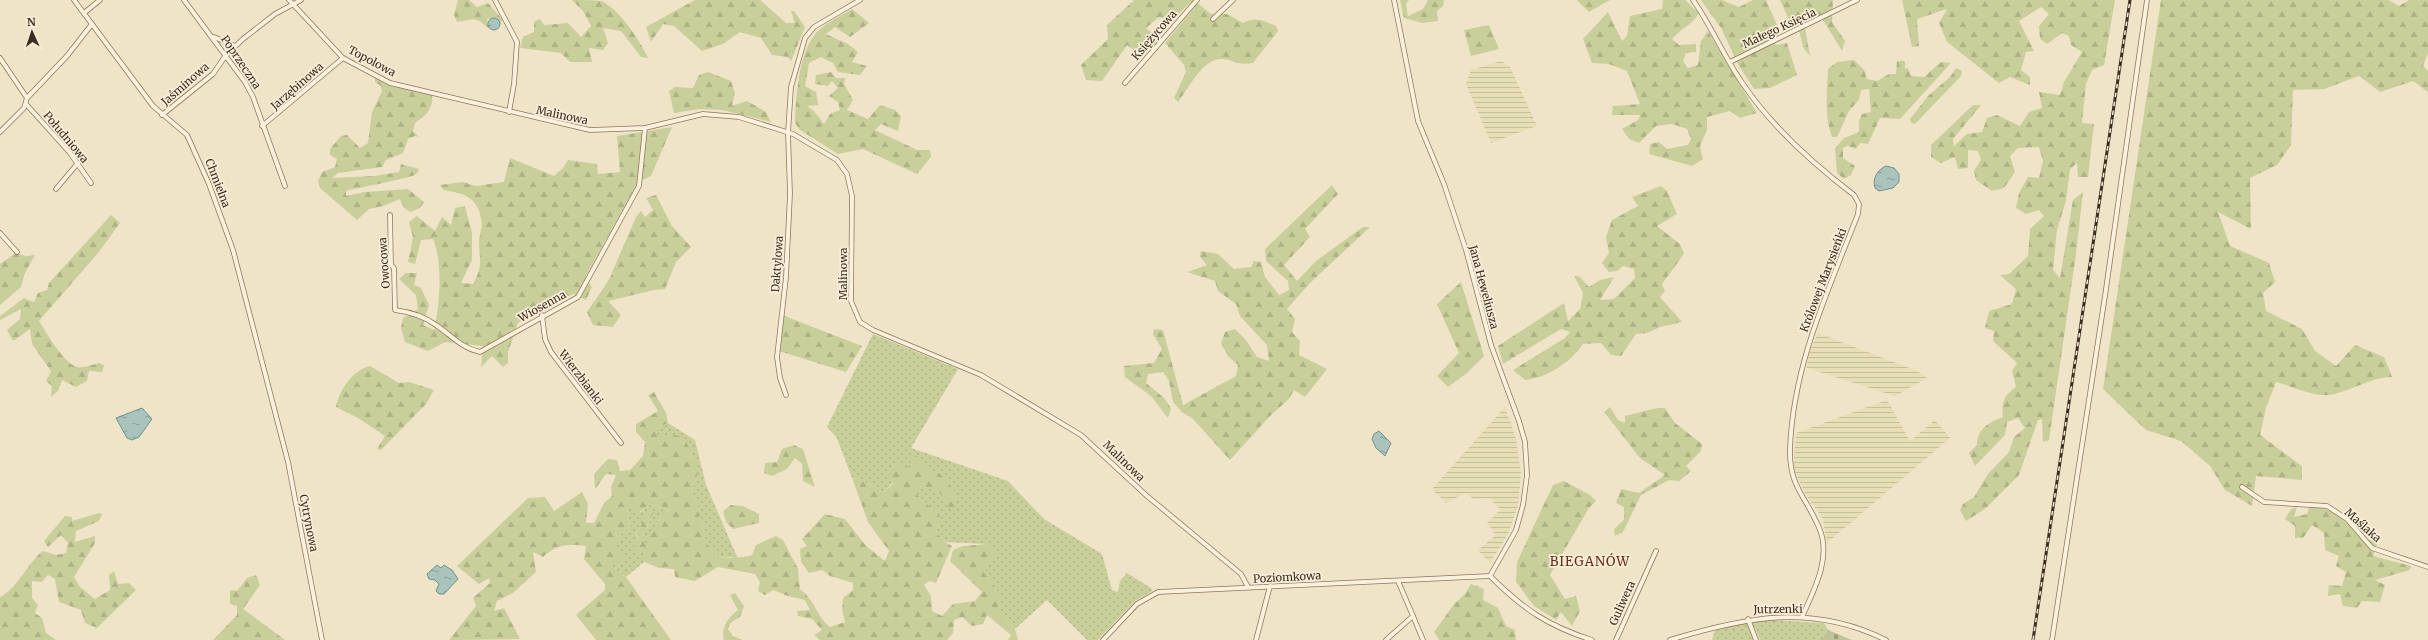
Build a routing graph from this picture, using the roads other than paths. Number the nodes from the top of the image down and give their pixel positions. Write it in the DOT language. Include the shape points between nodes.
graph roads {
  1 [pos="74,0"];
  2 [pos="100,0"];
  3 [pos="184,0"];
  4 [pos="301,0"];
  5 [pos="495,0"];
  6 [pos="860,0"];
  7 [pos="1197,0"];
  8 [pos="1233,0"];
  9 [pos="1394,0"];
  10 [pos="1693,0"];
  11 [pos="1857,0"];
  12 [pos="2147,0"];
  13 [pos="290,2"];
  14 [pos="84,13"];
  15 [pos="1213,19"];
  16 [pos="92,24"];
  17 [pos="214,37"];
  18 [pos="235,46"];
  19 [pos="226,55"];
  20 [pos="0,58"];
  21 [pos="343,58"];
  22 [pos="1730,62"];
  23 [pos="1125,83"];
  24 [pos="445,95"];
  25 [pos="27,98"];
  26 [pos="26,104"];
  27 [pos="509,112"];
  28 [pos="162,115"];
  29 [pos="262,126"];
  30 [pos="645,128"];
  31 [pos="0,132"];
  32 [pos="788,132"];
  33 [pos="78,163"];
  34 [pos="91,183"];
  35 [pos="285,186"];
  36 [pos="56,189"];
  37 [pos="390,215"];
  38 [pos="0,233"];
  39 [pos="17,252"];
  40 [pos="396,310"];
  41 [pos="542,316"];
  42 [pos="786,395"];
  43 [pos="274,411"];
  44 [pos="621,443"];
  45 [pos="2242,486"];
  46 [pos="1656,551"];
  47 [pos="2428,568"];
  48 [pos="1490,576"];
  49 [pos="1398,581"];
  50 [pos="1270,586"];
  51 [pos="1248,587"];
  52 [pos="1413,616"];
  53 [pos="1802,617"];
  54 [pos="1748,619"];
  55 [pos="322,640"];
  56 [pos="1103,640"];
  57 [pos="1256,640"];
  58 [pos="1386,640"];
  59 [pos="1424,640"];
  60 [pos="1592,640"];
  61 [pos="1616,640"];
  62 [pos="1670,640"];
  63 [pos="1756,640"];
  64 [pos="1886,640"];
  65 [pos="2052,640"];
  1 -- 14 [label="street, Chmielna"];
  2 -- 14 [label="street"];
  3 -- 17 [label="street, Poprzeczna"];
  4 -- 13 [label="street, Jaśminowa"];
  5 -- 27 [label="street" via="517,42"];
  6 -- 32 [label="street, Daktylowa" via="814,27 805,38 791,87"];
  7 -- 23 [label="street, Księżycowa"];
  8 -- 15 [label="street"];
  9 -- 48 [label="street, Jana Heweliusza" via="1418,121 1444,184 1466,250 1491,345 1525,442 1527,475 1523,504 1516,530"];
  10 -- 22 [label="street, Królowej Marysieńki" via="1708,21"];
  11 -- 22 [label="street, Małego Księcia"];
  12 -- 65 [label="street"];
  13 -- 18 [label="street, Jaśminowa"];
  13 -- 21 [label="street, Topolowa"];
  14 -- 16 [label="street, Chmielna"];
  16 -- 25 [label="street" via="67,56"];
  16 -- 28 [label="street, Chmielna"];
  17 -- 18 [label="street"];
  17 -- 19 [label="street, Poprzeczna"];
  18 -- 19 [label="street, Jaśminowa"];
  19 -- 28 [label="street, Jaśminowa" via="213,74"];
  19 -- 29 [label="street, Poprzeczna" via="253,97"];
  20 -- 25 [label="street"];
  21 -- 24 [label="street, Topolowa" via="390,83"];
  21 -- 29 [label="street, Jarzębinowa"];
  22 -- 53 [label="street, Królowej Marysieńki" via="1754,100 1786,137 1854,195 1859,204 1858,214 1813,328 1795,401 1790,448 1791,471 1801,496 1820,529 1823,550 1816,587"];
  24 -- 27 [label="street, Malinowa"];
  25 -- 26 [label="street"];
  26 -- 31 [label="street"];
  26 -- 33 [label="street, Południowa"];
  27 -- 30 [label="street, Malinowa" via="590,130"];
  28 -- 43 [label="street, Chmielna" via="187,135 209,184 233,250"];
  29 -- 35 [label="street, Poprzeczna"];
  30 -- 32 [label="street, Malinowa" via="687,116 713,114 739,118"];
  30 -- 41 [label="street, Wiosenna" via="639,186 590,278 578,297"];
  32 -- 42 [label="street, Daktylowa" via="790,194 786,277 778,357 779,372"];
  32 -- 51 [label="street, Malinowa" via="837,160 847,174 852,196 851,301 860,322 873,330 981,375 1081,435 1147,496 1240,574"];
  33 -- 34 [label="street, Południowa"];
  33 -- 36 [label="street"];
  37 -- 40 [label="street, Owocowa" via="391,265 394,268"];
  38 -- 39 [label="street"];
  40 -- 41 [label="street, Wiosenna" via="413,313 436,324 469,350 480,352"];
  41 -- 44 [label="street, Wierzbianki" via="545,339 551,352"];
  43 -- 55 [label="street, Cytrynowa" via="288,462"];
  45 -- 47 [label="street, Maślaka" via="2264,502 2327,506 2346,519 2372,548"];
  46 -- 61 [label="street, Guliwera"];
  48 -- 49 [label="street, Poziomkowa"];
  48 -- 60 [label="street" via="1517,601 1546,622"];
  49 -- 50 [label="street, Poziomkowa"];
  49 -- 52 [label="street"];
  50 -- 51 [label="street, Poziomkowa"];
  50 -- 57 [label="street"];
  51 -- 56 [label="street, Poziomkowa" via="1158,592 1137,604"];
  52 -- 58 [label="street"];
  52 -- 59 [label="street"];
  53 -- 54 [label="street, Jutrzenki"];
  53 -- 64 [label="street, Jutrzenki" via="1836,622"];
  54 -- 62 [label="street, Jutrzenki"];
  54 -- 63 [label="street"];
}
